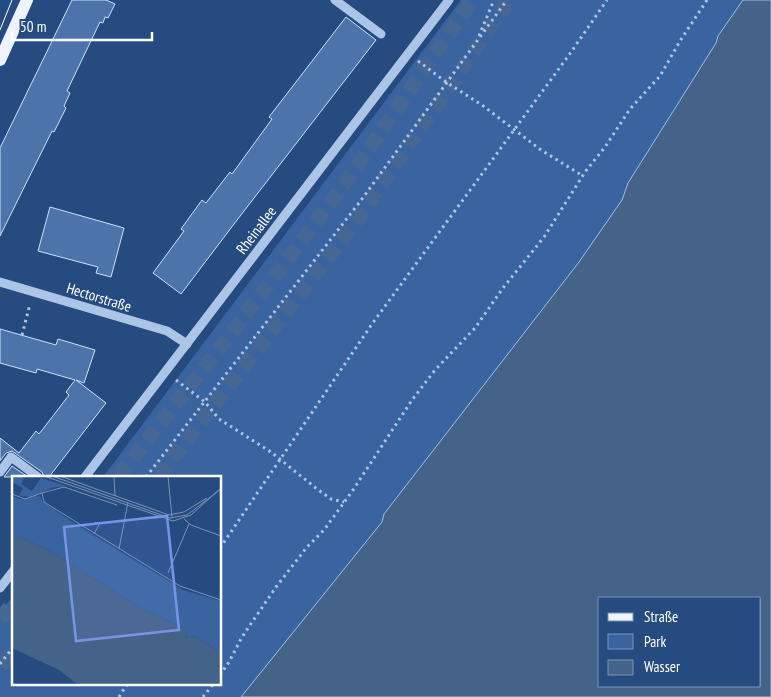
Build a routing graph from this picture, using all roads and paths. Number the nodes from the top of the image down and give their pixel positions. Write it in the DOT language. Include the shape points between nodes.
graph roads {
  1 [pos="28,0"];
  2 [pos="335,0"];
  3 [pos="449,0"];
  4 [pos="494,0"];
  5 [pos="507,0"];
  6 [pos="607,0"];
  7 [pos="707,0"];
  8 [pos="22,6"];
  9 [pos="381,34"];
  10 [pos="476,42"];
  11 [pos="408,54"];
  12 [pos="0,60"];
  13 [pos="446,82"];
  14 [pos="514,130"];
  15 [pos="583,176"];
  16 [pos="0,282"];
  17 [pos="34,291"];
  18 [pos="22,335"];
  19 [pos="187,344"];
  20 [pos="165,372"];
  21 [pos="205,402"];
  22 [pos="280,460"];
  23 [pos="0,472"];
  24 [pos="37,476"];
  25 [pos="87,476"];
  26 [pos="147,476"];
  27 [pos="344,502"];
  28 [pos="221,547"];
  29 [pos="12,573"];
  30 [pos="0,588"];
  31 [pos="12,649"];
  32 [pos="0,664"];
  33 [pos="221,674"];
  34 [pos="127,684"];
  35 [pos="213,684"];
  36 [pos="119,697"];
  37 [pos="202,697"];
  1 -- 8 [label="main road"];
  2 -- 9 [label="street"];
  3 -- 11 [label="street, Rheinallee"];
  4 -- 10 [label="path"];
  5 -- 10 [label="path"];
  6 -- 14 [label="path"];
  7 -- 15 [label="path" via="660,76 630,109"];
  8 -- 12 [label="main road"];
  10 -- 13 [label="path"];
  11 -- 13 [label="path"];
  11 -- 19 [label="street, Rheinallee"];
  13 -- 14 [label="path"];
  13 -- 21 [label="path"];
  14 -- 15 [label="path"];
  14 -- 22 [label="path" via="372,324"];
  15 -- 27 [label="path" via="544,237 475,328 412,400"];
  16 -- 17 [label="street, Hectorstraße"];
  17 -- 18 [label="path"];
  17 -- 19 [label="street, Hectorstraße" via="167,332"];
  19 -- 20 [label="street, Rheinallee"];
  20 -- 21 [label="path"];
  20 -- 25 [label="street, Rheinallee"];
  21 -- 22 [label="path" via="219,419 255,440"];
  21 -- 26 [label="path"];
  22 -- 27 [label="path" via="330,499"];
  22 -- 28 [label="path"];
  23 -- 24 [label="street" via="12,457"];
  27 -- 33 [label="path" via="276,586"];
  29 -- 30 [label="street"];
  31 -- 32 [label="path"];
  34 -- 36 [label="path"];
  35 -- 37 [label="path"];
}
